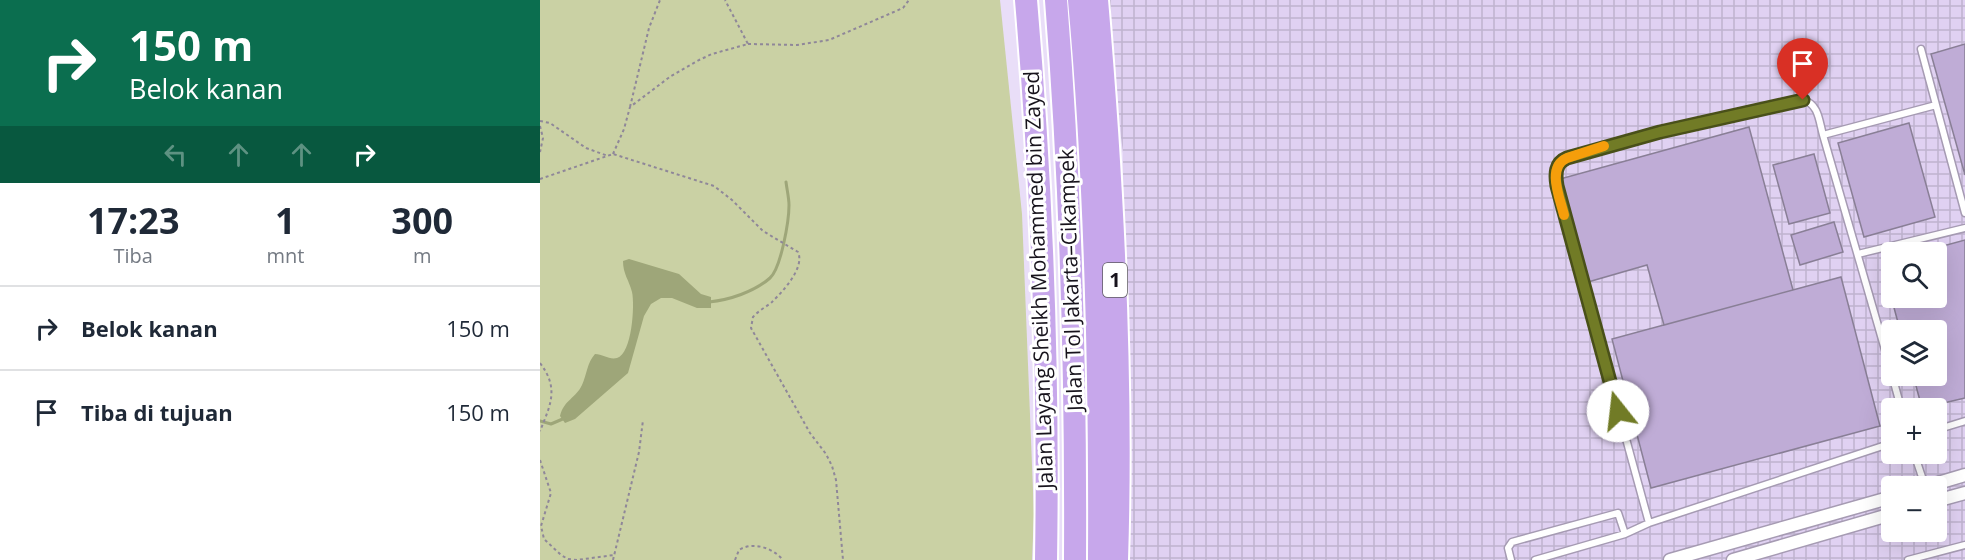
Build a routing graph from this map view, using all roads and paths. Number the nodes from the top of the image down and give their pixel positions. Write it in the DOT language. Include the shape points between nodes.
graph roads {
  1 [pos="660,0"];
  2 [pos="725,0"];
  3 [pos="909,0"];
  4 [pos="1026,0"];
  5 [pos="1056,0"];
  6 [pos="1079,0"];
  7 [pos="1097,0"];
  8 [pos="748,44"];
  9 [pos="1921,49"];
  10 [pos="1936,105"];
  11 [pos="630,107"];
  12 [pos="540,122"];
  13 [pos="540,126"];
  14 [pos="1823,135"];
  15 [pos="540,152"];
  16 [pos="611,156"];
  17 [pos="540,179"];
  18 [pos="1965,213"];
  19 [pos="1965,228"];
  20 [pos="1858,254"];
  21 [pos="1881,335"];
  22 [pos="540,363"];
  23 [pos="643,420"];
  24 [pos="1965,421"];
  25 [pos="1947,426"];
  26 [pos="540,431"];
  27 [pos="1881,447"];
  28 [pos="540,460"];
  29 [pos="1965,475"];
  30 [pos="1947,480"];
  31 [pos="1965,493"];
  32 [pos="1947,498"];
  33 [pos="1881,499"];
  34 [pos="1881,517"];
  35 [pos="1649,523"];
  36 [pos="1624,534"];
  37 [pos="1965,545"];
  38 [pos="561,555"];
  39 [pos="614,555"];
  40 [pos="560,560"];
  41 [pos="613,560"];
  42 [pos="735,560"];
  43 [pos="783,560"];
  44 [pos="843,560"];
  45 [pos="1046,560"];
  46 [pos="1075,560"];
  47 [pos="1099,560"];
  48 [pos="1117,560"];
  49 [pos="1511,560"];
  50 [pos="1535,560"];
  51 [pos="1670,560"];
  52 [pos="1733,560"];
  53 [pos="1908,560"];
  1 -- 11 [label="path" via="649,28"];
  2 -- 8 [label="path"];
  3 -- 8 [label="path" via="903,8 829,40 797,45"];
  4 -- 45 [label="highway, Jalan Layang Sheikh Mohammed bin Zayed" via="1042,258 1048,460"];
  5 -- 46 [label="highway, Jalan Tol Jakarta–Cikampek / 1" via="1070,202 1076,412"];
  6 -- 47 [label="highway, Jalan Tol Jakarta–Cikampek / 1" via="1097,289"];
  7 -- 48 [label="highway, 1" via="1116,313"];
  8 -- 11 [label="path" via="699,60"];
  9 -- 10 [label="lane"];
  10 -- 14 [label="lane"];
  10 -- 18 [label="lane"];
  11 -- 16 [label="path"];
  12 -- 16 [label="path" via="553,124 586,148"];
  13 -- 15 [label="path"];
  14 -- 20 [label="lane"];
  14 -- 35 [label="lane" via="1816,109 1803,100 1649,134 1561,160 1558,165 1557,186"];
  16 -- 17 [label="path"];
  16 -- 44 [label="path" via="714,186 769,235 800,256 798,267 772,302 753,317 751,328 832,466"];
  19 -- 20 [label="lane"];
  20 -- 21 [label="lane"];
  22 -- 26 [label="path" via="552,385"];
  23 -- 39 [label="path"];
  24 -- 25 [label="lane"];
  27 -- 35 [label="lane"];
  28 -- 38 [label="path" via="551,493 541,530 548,544"];
  29 -- 30 [label="street"];
  31 -- 32 [label="street"];
  33 -- 51 [label="street"];
  34 -- 52 [label="street"];
  35 -- 36 [label="lane"];
  36 -- 49 [label="lane" via="1618,513 1512,542 1508,548"];
  36 -- 50 [label="lane"];
  37 -- 53 [label="lane"];
  38 -- 39 [label="path" via="578,560"];
  38 -- 40 [label="path"];
  39 -- 41 [label="path"];
  42 -- 43 [label="path" via="739,550 747,547 770,549"];
}
